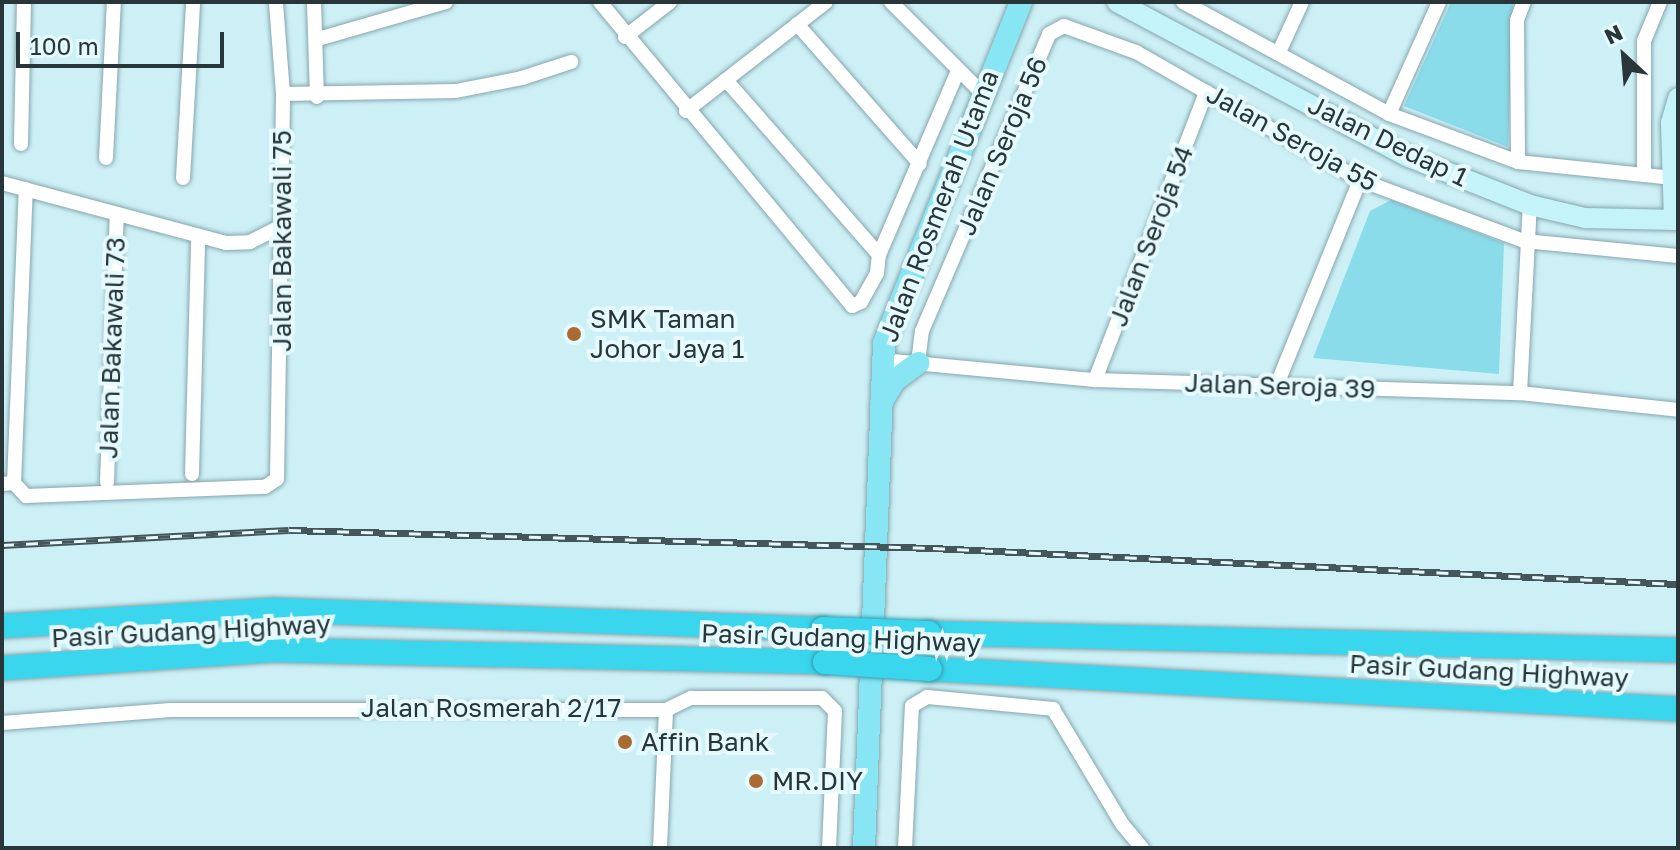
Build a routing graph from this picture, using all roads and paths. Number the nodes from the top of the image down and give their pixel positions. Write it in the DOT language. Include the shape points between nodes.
graph roads {
  1 [pos="24,2"];
  2 [pos="114,2"];
  3 [pos="193,2"];
  4 [pos="276,2"];
  5 [pos="314,2"];
  6 [pos="446,2"];
  7 [pos="600,2"];
  8 [pos="670,2"];
  9 [pos="826,2"];
  10 [pos="891,2"];
  11 [pos="1021,2"];
  12 [pos="1117,2"];
  13 [pos="1183,2"];
  14 [pos="1302,2"];
  15 [pos="1439,2"];
  16 [pos="1524,2"];
  17 [pos="1660,2"];
  18 [pos="797,24"];
  19 [pos="1064,26"];
  20 [pos="625,37"];
  21 [pos="318,39"];
  22 [pos="1279,52"];
  23 [pos="571,62"];
  24 [pos="958,71"];
  25 [pos="726,80"];
  26 [pos="981,92"];
  27 [pos="1206,92"];
  28 [pos="283,94"];
  29 [pos="317,97"];
  30 [pos="1678,98"];
  31 [pos="686,111"];
  32 [pos="1389,114"];
  33 [pos="21,144"];
  34 [pos="106,158"];
  35 [pos="1518,162"];
  36 [pos="920,164"];
  37 [pos="1644,174"];
  38 [pos="183,178"];
  39 [pos="1673,178"];
  40 [pos="1360,180"];
  41 [pos="2,183"];
  42 [pos="26,189"];
  43 [pos="1530,205"];
  44 [pos="117,214"];
  45 [pos="1676,220"];
  46 [pos="282,226"];
  47 [pos="198,238"];
  48 [pos="1524,241"];
  49 [pos="879,255"];
  50 [pos="1678,256"];
  51 [pos="882,360"];
  52 [pos="918,363"];
  53 [pos="1095,380"];
  54 [pos="1276,387"];
  55 [pos="1520,393"];
  56 [pos="880,407"];
  57 [pos="1678,410"];
  58 [pos="192,474"];
  59 [pos="107,482"];
  60 [pos="8,484"];
  61 [pos="2,626"];
  62 [pos="1678,650"];
  63 [pos="2,668"];
  64 [pos="1678,701"];
  65 [pos="1631,707"];
  66 [pos="1678,709"];
  67 [pos="666,710"];
  68 [pos="2,723"];
  69 [pos="660,848"];
  70 [pos="829,848"];
  71 [pos="864,848"];
  72 [pos="905,848"];
  73 [pos="1142,848"];
  1 -- 33 [label="street"];
  2 -- 34 [label="street"];
  3 -- 38 [label="street"];
  4 -- 28 [label="street, Jalan Bakawali 75"];
  5 -- 21 [label="street"];
  6 -- 21 [label="street"];
  7 -- 20 [label="street"];
  8 -- 20 [label="street"];
  9 -- 18 [label="street"];
  10 -- 24 [label="street"];
  11 -- 26 [label="main road, Jalan Rosmerah Utama"];
  12 -- 43 [label="main road, Jalan Dedap 1" via="1409,157"];
  13 -- 22 [label="street"];
  14 -- 22 [label="street"];
  15 -- 32 [label="street"];
  16 -- 35 [label="street" via="1517,20"];
  17 -- 37 [label="street" via="1644,41"];
  18 -- 25 [label="street"];
  18 -- 36 [label="street"];
  19 -- 27 [label="street, Jalan Seroja 55" via="1136,52"];
  19 -- 52 [label="street, Jalan Seroja 56" via="1049,34 922,331"];
  20 -- 31 [label="street"];
  21 -- 29 [label="street"];
  22 -- 32 [label="street"];
  23 -- 29 [label="street" via="456,91"];
  24 -- 26 [label="street"];
  24 -- 36 [label="street"];
  25 -- 31 [label="street"];
  25 -- 49 [label="street"];
  26 -- 51 [label="main road, Jalan Rosmerah Utama" via="892,318"];
  27 -- 40 [label="street, Jalan Seroja 55"];
  27 -- 53 [label="street, Jalan Seroja 54"];
  28 -- 29 [label="street"];
  28 -- 46 [label="street, Jalan Bakawali 75"];
  30 -- 39 [label="main road" via="1671,123"];
  31 -- 49 [label="street" via="846,303 861,302 877,273"];
  32 -- 35 [label="street"];
  35 -- 37 [label="street"];
  36 -- 49 [label="street"];
  37 -- 39 [label="street"];
  39 -- 45 [label="main road"];
  40 -- 48 [label="street, Jalan Seroja 55"];
  40 -- 54 [label="street"];
  41 -- 42 [label="street"];
  42 -- 44 [label="street"];
  42 -- 60 [label="street"];
  43 -- 45 [label="main road, Jalan Dedap 1" via="1585,218"];
  43 -- 48 [label="street"];
  44 -- 47 [label="street"];
  44 -- 59 [label="street, Jalan Bakawali 73"];
  46 -- 47 [label="street" via="240,244"];
  46 -- 60 [label="street, Jalan Bakawali 75" via="277,479 265,487 26,496"];
  47 -- 58 [label="street"];
  48 -- 50 [label="street, Jalan Seroja 55"];
  48 -- 55 [label="street"];
  51 -- 52 [label="street, Jalan Seroja 39"];
  51 -- 56 [label="main road, Jalan Rosmerah Utama"];
  52 -- 53 [label="street, Jalan Seroja 39"];
  52 -- 56 [label="main road" via="895,380"];
  53 -- 54 [label="street, Jalan Seroja 39"];
  54 -- 55 [label="street, Jalan Seroja 39"];
  55 -- 57 [label="street, Jalan Seroja 39"];
  56 -- 71 [label="main road, Jalan Rosmerah Utama"];
  61 -- 62 [label="highway, Pasir Gudang Highway, bridge" via="274,610 929,633"];
  63 -- 65 [label="highway, Pasir Gudang Highway, bridge" via="276,650 825,662"];
  64 -- 65 [label="highway"];
  65 -- 66 [label="highway, Pasir Gudang Highway"];
  67 -- 68 [label="street, Jalan Rosmerah 2/17" via="171,710"];
  67 -- 69 [label="street"];
  67 -- 70 [label="street, Jalan Rosmerah 2/17" via="691,698 826,700 835,711"];
  72 -- 73 [label="street" via="912,706 927,697 1053,709"];
}
